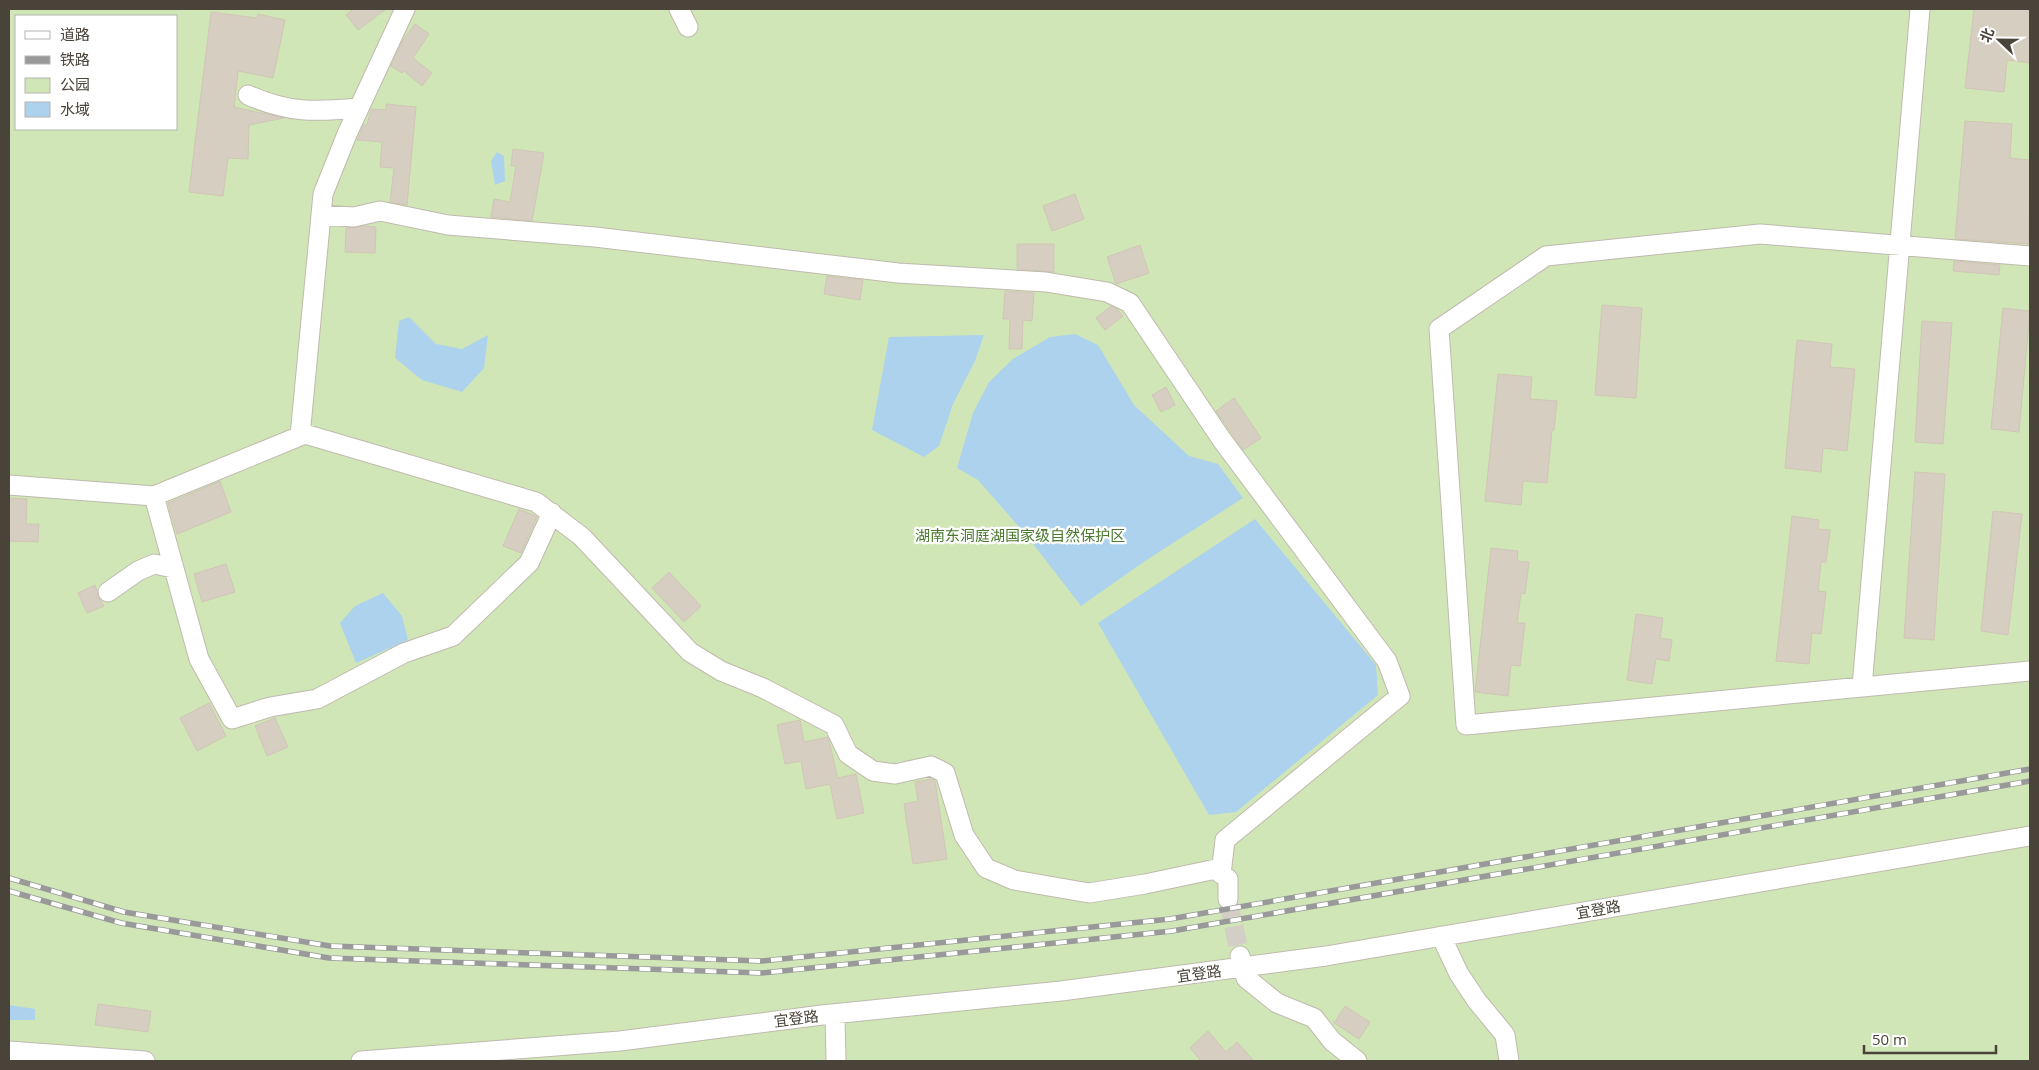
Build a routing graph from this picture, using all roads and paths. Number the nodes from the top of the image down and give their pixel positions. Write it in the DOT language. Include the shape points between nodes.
graph roads {
  1 [pos="405,9"];
  2 [pos="679,9"];
  3 [pos="1920,9"];
  4 [pos="688,27"];
  5 [pos="248,95"];
  6 [pos="358,108"];
  7 [pos="321,215"];
  8 [pos="1900,245"];
  9 [pos="2030,256"];
  10 [pos="300,436"];
  11 [pos="9,485"];
  12 [pos="154,496"];
  13 [pos="552,513"];
  14 [pos="173,568"];
  15 [pos="108,592"];
  16 [pos="2030,671"];
  17 [pos="1862,687"];
  18 [pos="2030,836"];
  19 [pos="1222,874"];
  20 [pos="1228,899"];
  21 [pos="1441,936"];
  22 [pos="1242,961"];
  23 [pos="835,1014"];
  24 [pos="9,1051"];
  25 [pos="553,1054"];
  26 [pos="145,1061"];
  27 [pos="361,1061"];
  28 [pos="836,1061"];
  29 [pos="1357,1061"];
  30 [pos="1509,1061"];
  1 -- 6 [label="street"];
  2 -- 4 [label="street"];
  3 -- 8 [label="street"];
  5 -- 6 [label="street" via="270,105 314,112"];
  6 -- 7 [label="street" via="323,194"];
  7 -- 10 [label="street"];
  7 -- 19 [label="street" via="354,217 380,211 448,225 595,237 898,273 1046,282 1106,292 1130,303 1222,440 1386,661 1400,696 1225,840"];
  8 -- 9 [label="street"];
  8 -- 17 [label="street"];
  8 -- 17 [label="street" via="1760,234 1546,256 1439,329 1466,725"];
  10 -- 12 [label="street"];
  10 -- 13 [label="street" via="305,434 536,502"];
  11 -- 12 [label="street"];
  12 -- 14 [label="street"];
  13 -- 14 [label="street" via="529,563 453,636 404,653 317,699 270,707 232,719 199,659"];
  13 -- 19 [label="street" via="582,538 690,652 720,671 763,688 834,725 848,754 873,771 895,774 932,766 946,773 964,835 986,868 1014,880 1089,892 1216,869"];
  14 -- 15 [label="street" via="154,564"];
  16 -- 17 [label="street"];
  18 -- 21 [label="street, 宜登路"];
  19 -- 20 [label="street" via="1228,879"];
  21 -- 22 [label="street, 宜登路" via="1326,956"];
  21 -- 30 [label="street" via="1459,974 1505,1035"];
  22 -- 23 [label="street, 宜登路" via="1061,991"];
  22 -- 29 [label="street" via="1246,978 1277,1003 1314,1018 1332,1041"];
  23 -- 25 [label="street, 宜登路" via="620,1041"];
  23 -- 28 [label="street"];
  24 -- 26 [label="street"];
  25 -- 27 [label="street, 宜登路"];
}
